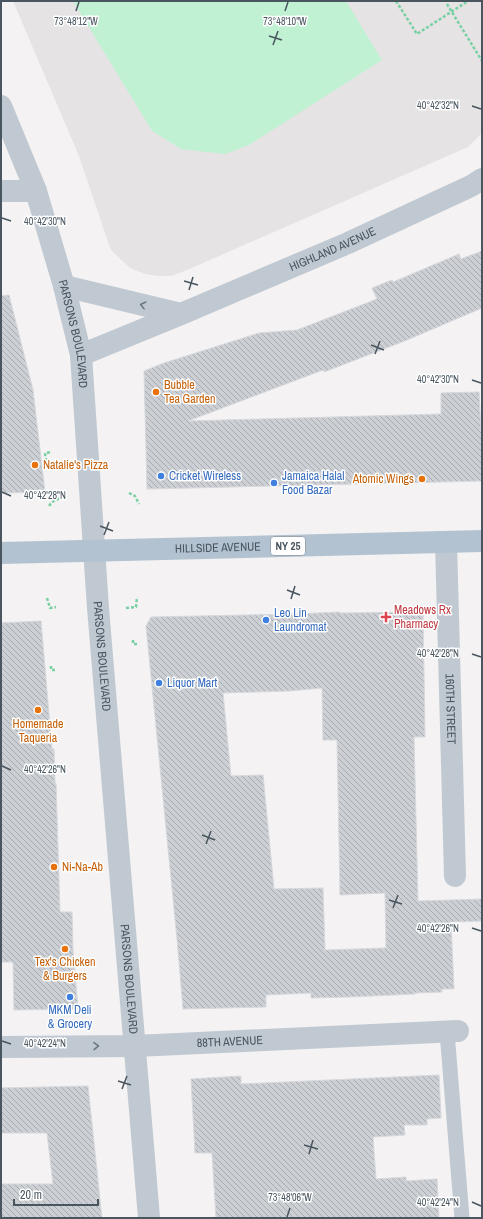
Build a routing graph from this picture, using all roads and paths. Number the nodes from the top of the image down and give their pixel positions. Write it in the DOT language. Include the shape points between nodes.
graph roads {
  1 [pos="396,1"];
  2 [pos="468,1"];
  3 [pos="447,4"];
  4 [pos="452,11"];
  5 [pos="482,62"];
  6 [pos="1,106"];
  7 [pos="482,179"];
  8 [pos="1,191"];
  9 [pos="36,191"];
  10 [pos="64,286"];
  11 [pos="181,314"];
  12 [pos="81,355"];
  13 [pos="52,452"];
  14 [pos="46,461"];
  15 [pos="129,493"];
  16 [pos="60,498"];
  17 [pos="139,504"];
  18 [pos="49,506"];
  19 [pos="482,541"];
  20 [pos="446,542"];
  21 [pos="94,550"];
  22 [pos="1,553"];
  23 [pos="137,597"];
  24 [pos="47,598"];
  25 [pos="56,607"];
  26 [pos="126,608"];
  27 [pos="133,640"];
  28 [pos="139,644"];
  29 [pos="51,666"];
  30 [pos="56,670"];
  31 [pos="455,876"];
  32 [pos="452,1032"];
  33 [pos="135,1046"];
  34 [pos="1,1047"];
  35 [pos="149,1218"];
  36 [pos="462,1218"];
  1 -- 4 [label="path" via="417,34"];
  2 -- 4 [label="path"];
  3 -- 4 [label="path"];
  4 -- 5 [label="path"];
  6 -- 9 [label="street, PARSONS BOULEVARD"];
  7 -- 11 [label="street, HIGHLAND AVENUE" via="348,243"];
  8 -- 9 [label="street"];
  9 -- 10 [label="street, PARSONS BOULEVARD"];
  11 -- 10 [label="street, one-way"];
  10 -- 12 [label="street, PARSONS BOULEVARD"];
  11 -- 12 [label="street, HIGHLAND AVENUE"];
  12 -- 21 [label="street, PARSONS BOULEVARD"];
  13 -- 14 [label="path" via="45,453"];
  15 -- 17 [label="path" via="135,496"];
  16 -- 18 [label="path"];
  19 -- 20 [label="main road, HILLSIDE AVENUE / NY 25"];
  20 -- 21 [label="main road, HILLSIDE AVENUE / NY 25"];
  20 -- 31 [label="street, 160TH STREET"];
  21 -- 22 [label="main road, HILLSIDE AVENUE / NY 25"];
  21 -- 33 [label="street, PARSONS BOULEVARD"];
  23 -- 26 [label="path" via="136,608"];
  24 -- 25 [label="path" via="50,608"];
  27 -- 28 [label="path" via="133,644"];
  29 -- 30 [label="path" via="51,670"];
  32 -- 33 [label="street, 88TH AVENUE"];
  32 -- 36 [label="lane"];
  34 -- 33 [label="street, 88TH AVENUE, one-way"];
  33 -- 35 [label="street, PARSONS BOULEVARD"];
}
